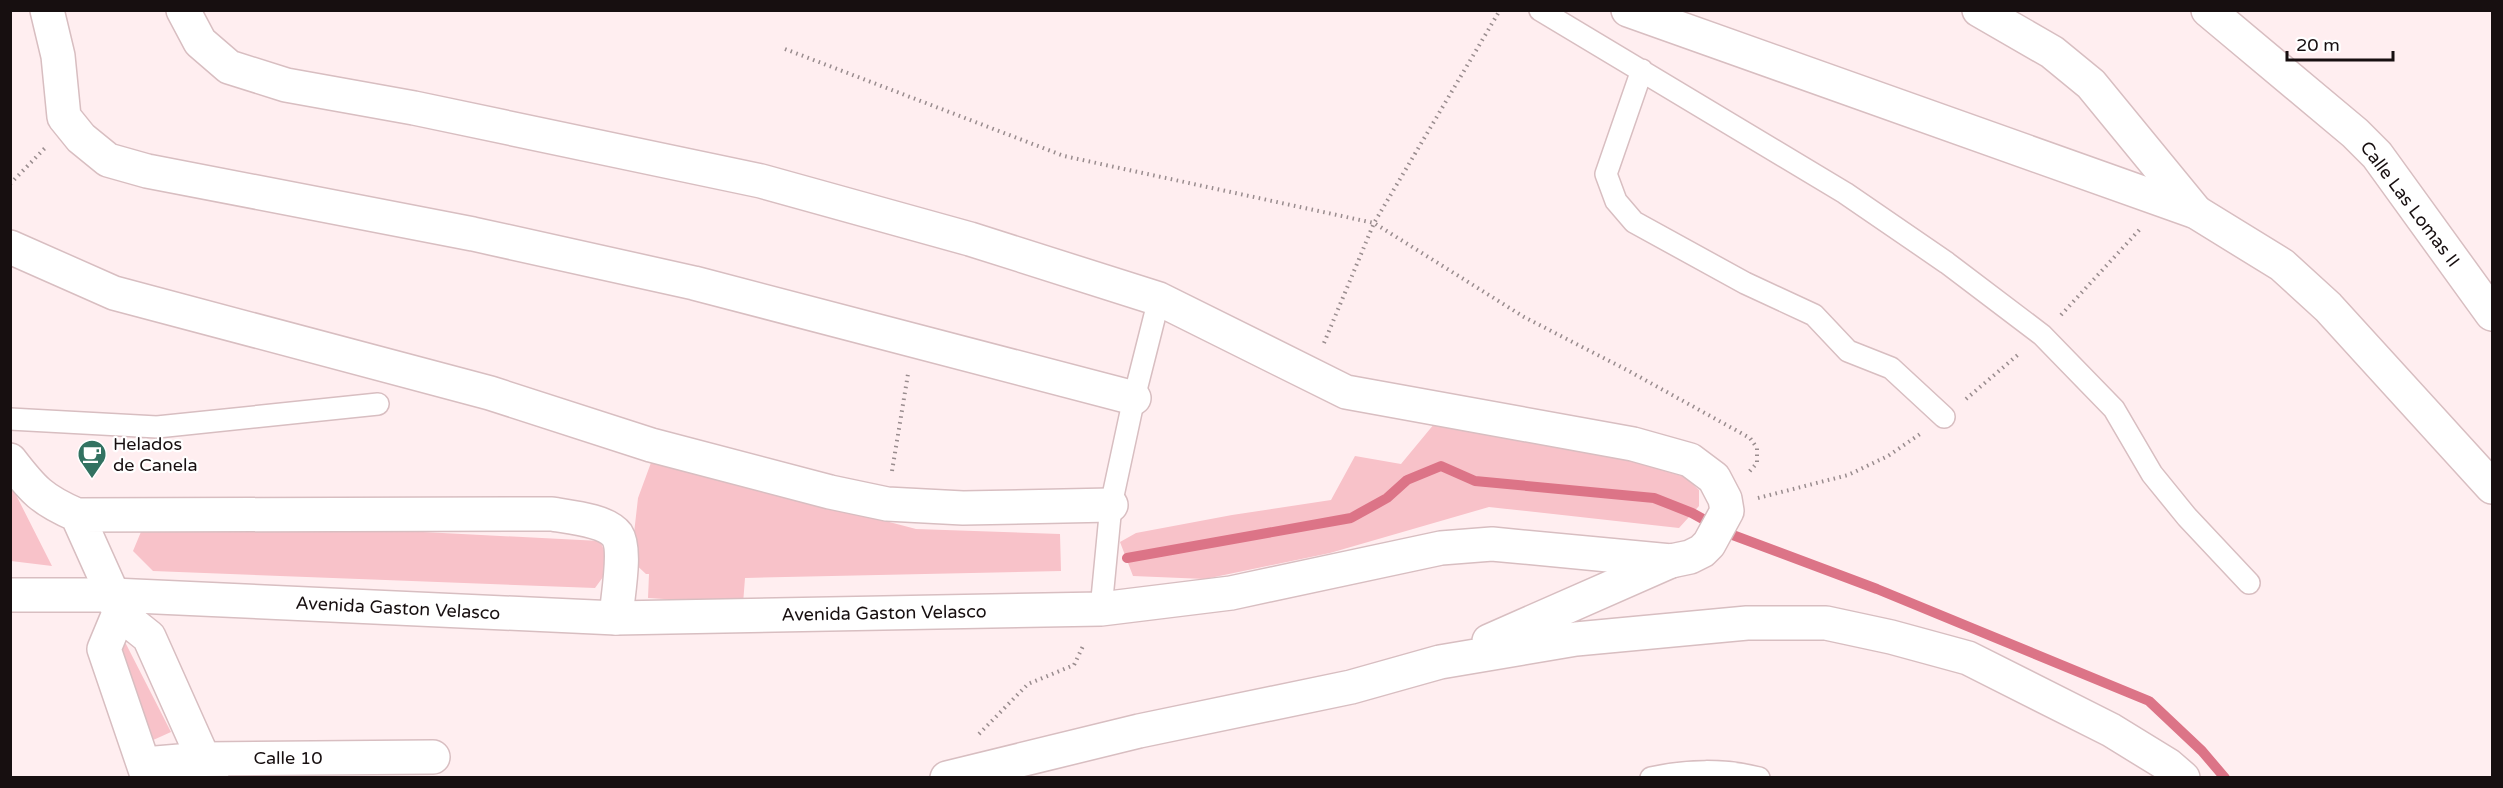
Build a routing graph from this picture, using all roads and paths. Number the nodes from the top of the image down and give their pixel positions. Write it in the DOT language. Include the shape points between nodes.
graph roads {
  1 [pos="47,10"];
  2 [pos="183,10"];
  3 [pos="1500,10"];
  4 [pos="1540,10"];
  5 [pos="1628,10"];
  6 [pos="1979,10"];
  7 [pos="2208,10"];
  8 [pos="785,49"];
  9 [pos="1642,70"];
  10 [pos="64,117"];
  11 [pos="10,184"];
  12 [pos="2181,206"];
  13 [pos="1374,223"];
  14 [pos="10,247"];
  15 [pos="1159,299"];
  16 [pos="2493,314"];
  17 [pos="2042,335"];
  18 [pos="914,339"];
  19 [pos="1310,376"];
  20 [pos="1134,398"];
  21 [pos="378,404"];
  22 [pos="1944,417"];
  23 [pos="10,419"];
  24 [pos="10,460"];
  25 [pos="2493,487"];
  26 [pos="886,504"];
  27 [pos="1112,505"];
  28 [pos="1726,505"];
  29 [pos="77,515"];
  30 [pos="1671,561"];
  31 [pos="2249,582"];
  32 [pos="10,595"];
  33 [pos="116,604"];
  34 [pos="1101,609"];
  35 [pos="616,618"];
  36 [pos="1440,662"];
  37 [pos="978,735"];
  38 [pos="433,757"];
  39 [pos="208,768"];
  40 [pos="146,771"];
  41 [pos="947,777"];
  42 [pos="1651,777"];
  43 [pos="1759,777"];
  44 [pos="2183,777"];
  1 -- 10 [label="street" via="58,56"];
  2 -- 15 [label="street" via="200,42 229,67 286,85 761,181 970,239"];
  3 -- 13 [label="path"];
  4 -- 9 [label="lane"];
  5 -- 12 [label="street"];
  6 -- 12 [label="street" via="2052,52 2091,84"];
  7 -- 16 [label="street, Calle Las Lomas II" via="2377,155"];
  8 -- 13 [label="path" via="1064,156"];
  9 -- 17 [label="lane" via="1845,193"];
  9 -- 22 [label="lane" via="1606,174 1616,201 1634,222 1745,283 1814,315 1848,351 1891,368"];
  10 -- 11 [label="path" via="44,150"];
  10 -- 18 [label="street" via="81,138 108,160 147,171 554,252"];
  12 -- 17 [label="path"];
  12 -- 25 [label="street" via="2282,265 2313,293"];
  13 -- 19 [label="path"];
  13 -- 28 [label="path" via="1524,317 1750,438 1757,448 1757,463"];
  14 -- 26 [label="street" via="114,293 490,393 651,445"];
  15 -- 19 [label="street"];
  15 -- 20 [label="lane"];
  17 -- 22 [label="path"];
  17 -- 31 [label="lane" via="2114,409 2152,474"];
  18 -- 20 [label="street"];
  18 -- 26 [label="path"];
  19 -- 28 [label="street" via="1346,392 1633,444 1690,460 1714,478"];
  20 -- 27 [label="lane"];
  21 -- 23 [label="lane" via="157,427"];
  22 -- 28 [label="path" via="1888,456 1848,475"];
  24 -- 29 [label="street" via="31,487 51,504"];
  26 -- 27 [label="street" via="963,508"];
  27 -- 34 [label="lane"];
  28 -- 30 [label="street, Avenida Gaston Velasco" via="1702,551"];
  29 -- 33 [label="street"];
  29 -- 35 [label="street" via="552,514 586,519 617,535 622,550"];
  30 -- 34 [label="street, Avenida Gaston Velasco" via="1492,544 1441,548 1232,593"];
  30 -- 36 [label="street"];
  32 -- 33 [label="street, Avenida Gaston Velasco"];
  33 -- 35 [label="street, Avenida Gaston Velasco"];
  33 -- 39 [label="street" via="149,638"];
  33 -- 40 [label="street" via="104,649"];
  34 -- 35 [label="street, Avenida Gaston Velasco"];
  34 -- 37 [label="path" via="1074,665 1028,684"];
  36 -- 41 [label="street" via="1351,687 1139,731"];
  36 -- 44 [label="street" via="1576,639 1747,624 1826,623 1968,658 2111,730"];
  38 -- 39 [label="street, Calle 10"];
  39 -- 40 [label="street, Calle 10"];
  42 -- 43 [label="lane" via="1706,772"];
}
